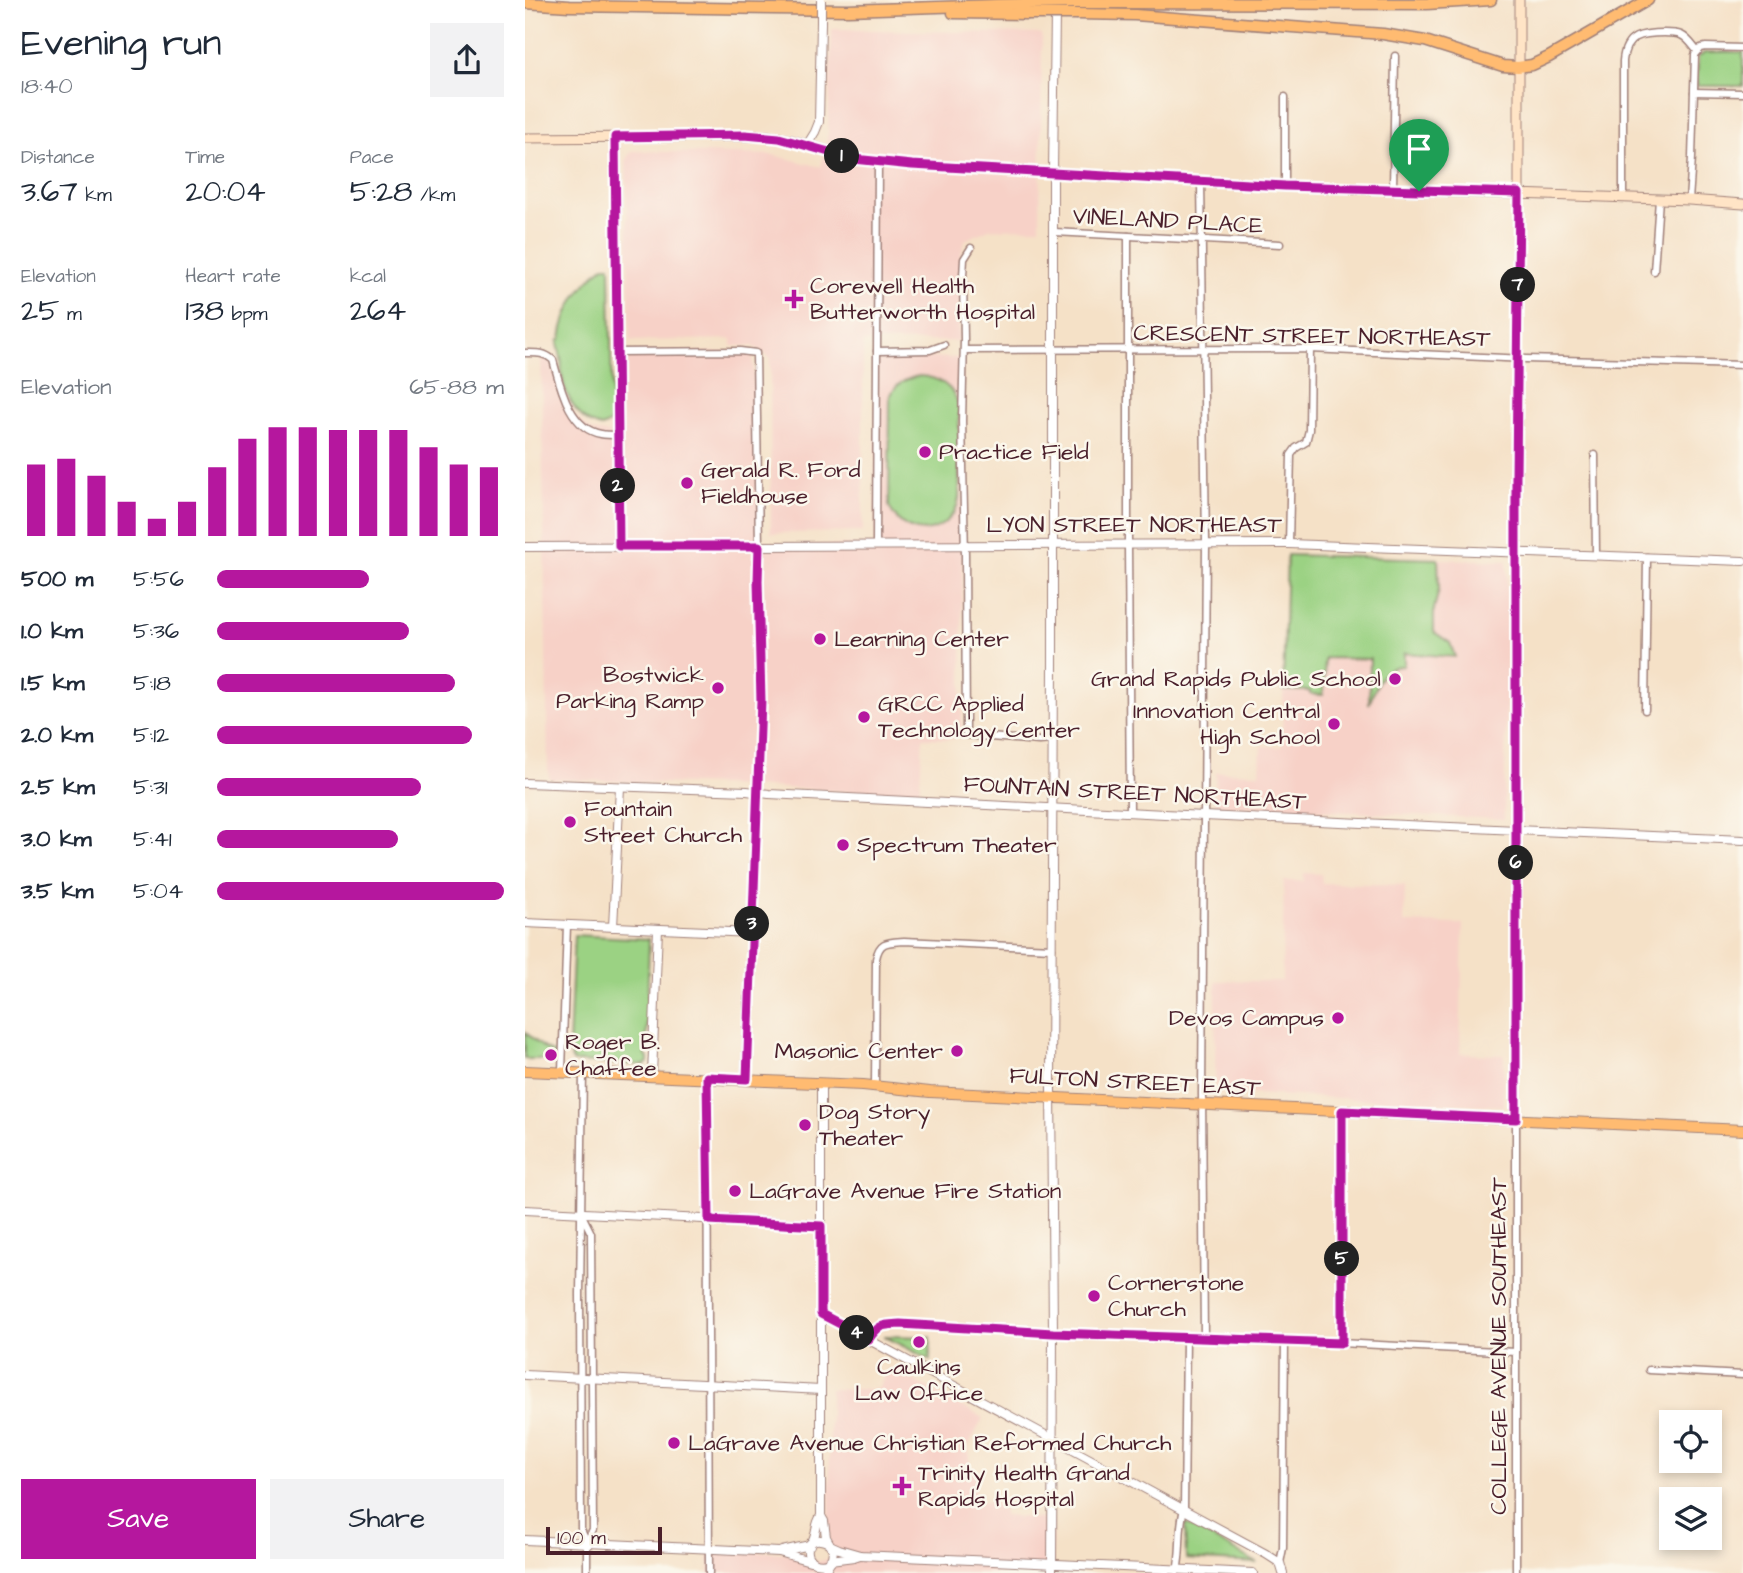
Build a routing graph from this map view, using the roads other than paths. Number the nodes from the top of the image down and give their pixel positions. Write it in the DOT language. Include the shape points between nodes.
graph roads {
  1 [pos="821,0"];
  2 [pos="1055,0"];
  3 [pos="1491,0"];
  4 [pos="1519,0"];
  5 [pos="1648,0"];
  6 [pos="525,4"];
  7 [pos="1078,9"];
  8 [pos="1743,48"];
  9 [pos="1697,51"];
  10 [pos="1395,56"];
  11 [pos="1518,67"];
  12 [pos="1694,92"];
  13 [pos="1743,93"];
  14 [pos="1285,97"];
  15 [pos="615,137"];
  16 [pos="525,138"];
  17 [pos="807,145"];
  18 [pos="878,161"];
  19 [pos="1053,172"];
  20 [pos="1201,181"];
  21 [pos="1285,186"];
  22 [pos="1393,190"];
  23 [pos="1519,193"];
  24 [pos="1623,198"];
  25 [pos="1659,199"];
  26 [pos="1689,200"];
  27 [pos="1743,204"];
  28 [pos="1054,232"];
  29 [pos="1128,236"];
  30 [pos="1203,240"];
  31 [pos="1280,244"];
  32 [pos="971,248"];
  33 [pos="1654,271"];
  34 [pos="944,345"];
  35 [pos="1129,349"];
  36 [pos="1204,349"];
  37 [pos="1310,349"];
  38 [pos="964,350"];
  39 [pos="1053,350"];
  40 [pos="877,351"];
  41 [pos="617,352"];
  42 [pos="525,353"];
  43 [pos="1517,359"];
  44 [pos="1743,365"];
  45 [pos="618,435"];
  46 [pos="1595,456"];
  47 [pos="1206,543"];
  48 [pos="1054,544"];
  49 [pos="1289,544"];
  50 [pos="876,545"];
  51 [pos="964,545"];
  52 [pos="1128,545"];
  53 [pos="619,546"];
  54 [pos="759,546"];
  55 [pos="525,547"];
  56 [pos="1516,552"];
  57 [pos="1596,555"];
  58 [pos="1647,558"];
  59 [pos="1743,561"];
  60 [pos="1645,710"];
  61 [pos="1053,740"];
  62 [pos="525,783"];
  63 [pos="620,787"];
  64 [pos="758,793"];
  65 [pos="1053,809"];
  66 [pos="1130,812"];
  67 [pos="1204,816"];
  68 [pos="1516,831"];
  69 [pos="1743,840"];
  70 [pos="525,923"];
  71 [pos="567,925"];
  72 [pos="613,927"];
  73 [pos="658,929"];
  74 [pos="752,933"];
  75 [pos="1052,948"];
  76 [pos="525,1071"];
  77 [pos="562,1071"];
  78 [pos="583,1072"];
  79 [pos="652,1075"];
  80 [pos="707,1077"];
  81 [pos="747,1079"];
  82 [pos="821,1083"];
  83 [pos="875,1086"];
  84 [pos="1051,1098"];
  85 [pos="1203,1104"];
  86 [pos="1342,1111"];
  87 [pos="1516,1119"];
  88 [pos="1743,1129"];
  89 [pos="525,1210"];
  90 [pos="582,1213"];
  91 [pos="709,1220"];
  92 [pos="821,1226"];
  93 [pos="821,1314"];
  94 [pos="1053,1333"];
  95 [pos="1186,1338"];
  96 [pos="1204,1338"];
  97 [pos="869,1339"];
  98 [pos="1285,1341"];
  99 [pos="1342,1343"];
  100 [pos="1516,1352"];
  101 [pos="1649,1370"];
  102 [pos="525,1375"];
  103 [pos="1743,1375"];
  104 [pos="580,1377"];
  105 [pos="591,1378"];
  106 [pos="709,1385"];
  107 [pos="821,1390"];
  108 [pos="1052,1439"];
  109 [pos="1184,1509"];
  110 [pos="821,1516"];
  111 [pos="525,1540"];
  112 [pos="587,1543"];
  113 [pos="810,1544"];
  114 [pos="829,1544"];
  115 [pos="709,1549"];
  116 [pos="779,1552"];
  117 [pos="860,1555"];
  118 [pos="830,1561"];
  119 [pos="811,1562"];
  120 [pos="1280,1563"];
  121 [pos="1052,1569"];
  122 [pos="1177,1572"];
  123 [pos="587,1573"];
  124 [pos="709,1573"];
  125 [pos="815,1573"];
  126 [pos="824,1573"];
  127 [pos="1252,1573"];
  128 [pos="1283,1573"];
  129 [pos="1516,1573"];
  1 -- 17 [label="street, bridge" via="819,122"];
  2 -- 19 [label="street"];
  3 -- 7 [label="highway"];
  4 -- 11 [label="main road"];
  5 -- 11 [label="highway" via="1549,57"];
  6 -- 7 [label="highway, bridge"];
  7 -- 11 [label="highway" via="1383,33"];
  8 -- 9 [label="street"];
  9 -- 12 [label="street"];
  9 -- 24 [label="street" via="1676,33 1650,33 1626,44"];
  10 -- 22 [label="street"];
  11 -- 23 [label="main road"];
  12 -- 13 [label="street"];
  12 -- 26 [label="street"];
  14 -- 21 [label="street"];
  15 -- 16 [label="main road"];
  15 -- 17 [label="main road" via="745,135"];
  15 -- 41 [label="street"];
  17 -- 18 [label="main road"];
  18 -- 19 [label="main road"];
  18 -- 40 [label="street"];
  19 -- 20 [label="main road"];
  19 -- 28 [label="street"];
  20 -- 21 [label="main road"];
  20 -- 30 [label="street"];
  21 -- 22 [label="main road"];
  22 -- 23 [label="main road"];
  23 -- 24 [label="main road"];
  23 -- 43 [label="street"];
  24 -- 25 [label="main road"];
  25 -- 26 [label="main road"];
  25 -- 33 [label="street"];
  26 -- 27 [label="main road"];
  28 -- 29 [label="street, VINELAND PLACE"];
  28 -- 39 [label="street"];
  29 -- 30 [label="street, VINELAND PLACE"];
  29 -- 35 [label="street"];
  30 -- 31 [label="street, VINELAND PLACE"];
  30 -- 36 [label="street"];
  32 -- 38 [label="street" via="964,259"];
  34 -- 40 [label="street" via="930,350"];
  35 -- 36 [label="street, CRESCENT STREET NORTHEAST"];
  35 -- 39 [label="street, CRESCENT STREET NORTHEAST"];
  35 -- 52 [label="street"];
  36 -- 37 [label="street, CRESCENT STREET NORTHEAST"];
  36 -- 47 [label="street"];
  37 -- 43 [label="street, CRESCENT STREET NORTHEAST"];
  37 -- 49 [label="street" via="1309,430 1306,442 1291,455"];
  38 -- 39 [label="street, CRESCENT STREET NORTHEAST"];
  38 -- 51 [label="street"];
  39 -- 48 [label="street"];
  40 -- 50 [label="street"];
  41 -- 45 [label="street"];
  41 -- 54 [label="street" via="756,353"];
  42 -- 45 [label="street" via="541,353 553,360 564,401 585,426 602,435"];
  43 -- 44 [label="street, CRESCENT STREET NORTHEAST"];
  43 -- 56 [label="street"];
  45 -- 53 [label="street"];
  46 -- 57 [label="street"];
  47 -- 49 [label="street, LYON STREET NORTHEAST"];
  47 -- 52 [label="street, LYON STREET NORTHEAST"];
  47 -- 67 [label="street"];
  48 -- 51 [label="street, LYON STREET NORTHEAST"];
  48 -- 52 [label="street, LYON STREET NORTHEAST"];
  48 -- 61 [label="street"];
  49 -- 56 [label="street, LYON STREET NORTHEAST"];
  50 -- 51 [label="street, LYON STREET NORTHEAST"];
  50 -- 54 [label="street, LYON STREET NORTHEAST"];
  51 -- 61 [label="street" via="965,736"];
  52 -- 66 [label="street"];
  53 -- 54 [label="street, LYON STREET NORTHEAST"];
  53 -- 55 [label="street, LYON STREET NORTHEAST"];
  54 -- 64 [label="street"];
  56 -- 57 [label="street, LYON STREET NORTHEAST"];
  56 -- 68 [label="street"];
  57 -- 58 [label="street, LYON STREET NORTHEAST"];
  58 -- 59 [label="street, LYON STREET NORTHEAST"];
  58 -- 60 [label="street"];
  61 -- 65 [label="street"];
  62 -- 63 [label="street, FOUNTAIN STREET NORTHEAST"];
  63 -- 64 [label="street, FOUNTAIN STREET NORTHEAST"];
  63 -- 72 [label="street"];
  64 -- 65 [label="street, FOUNTAIN STREET NORTHEAST"];
  64 -- 74 [label="street"];
  65 -- 66 [label="street, FOUNTAIN STREET NORTHEAST"];
  65 -- 75 [label="street"];
  66 -- 67 [label="street, FOUNTAIN STREET NORTHEAST"];
  67 -- 68 [label="street, FOUNTAIN STREET NORTHEAST"];
  67 -- 85 [label="street"];
  68 -- 69 [label="street, FOUNTAIN STREET NORTHEAST"];
  68 -- 87 [label="street"];
  70 -- 71 [label="street"];
  71 -- 72 [label="street"];
  71 -- 77 [label="street"];
  72 -- 73 [label="street"];
  73 -- 74 [label="street"];
  73 -- 79 [label="street"];
  74 -- 81 [label="street"];
  75 -- 83 [label="street" via="904,940 881,945 877,950"];
  75 -- 84 [label="street"];
  76 -- 77 [label="main road, FULTON STREET EAST"];
  77 -- 78 [label="main road, FULTON STREET EAST"];
  78 -- 79 [label="main road, FULTON STREET EAST"];
  78 -- 90 [label="street"];
  79 -- 80 [label="main road, FULTON STREET EAST"];
  80 -- 81 [label="main road, FULTON STREET EAST"];
  80 -- 91 [label="street"];
  81 -- 82 [label="main road, FULTON STREET EAST"];
  82 -- 83 [label="main road, FULTON STREET EAST"];
  82 -- 92 [label="street"];
  83 -- 84 [label="main road, FULTON STREET EAST"];
  84 -- 85 [label="main road, FULTON STREET EAST"];
  84 -- 94 [label="street"];
  85 -- 86 [label="main road, FULTON STREET EAST"];
  85 -- 96 [label="street"];
  86 -- 87 [label="main road, FULTON STREET EAST"];
  86 -- 99 [label="street"];
  87 -- 88 [label="main road, FULTON STREET EAST"];
  87 -- 100 [label="street, COLLEGE AVENUE SOUTHEAST"];
  89 -- 90 [label="street"];
  90 -- 91 [label="street"];
  90 -- 104 [label="street"];
  90 -- 105 [label="street" via="591,1233"];
  91 -- 92 [label="street"];
  91 -- 106 [label="street"];
  92 -- 93 [label="street"];
  93 -- 97 [label="street"];
  93 -- 107 [label="street"];
  94 -- 95 [label="street"];
  94 -- 97 [label="street" via="900,1324 881,1325"];
  94 -- 108 [label="street"];
  95 -- 96 [label="street"];
  95 -- 109 [label="street"];
  96 -- 98 [label="street"];
  97 -- 108 [label="street"];
  98 -- 99 [label="street"];
  98 -- 120 [label="street"];
  99 -- 100 [label="street"];
  100 -- 129 [label="street, COLLEGE AVENUE SOUTHEAST"];
  101 -- 103 [label="street"];
  102 -- 104 [label="street"];
  104 -- 105 [label="street"];
  104 -- 112 [label="street" via="580,1530"];
  105 -- 106 [label="street"];
  105 -- 112 [label="street" via="593,1531"];
  106 -- 107 [label="street"];
  106 -- 115 [label="street"];
  107 -- 110 [label="street"];
  108 -- 109 [label="street"];
  108 -- 121 [label="street"];
  109 -- 120 [label="street"];
  109 -- 122 [label="street"];
  110 -- 113 [label="street"];
  110 -- 114 [label="street"];
  111 -- 112 [label="street"];
  112 -- 115 [label="street"];
  112 -- 123 [label="street"];
  113 -- 114 [label="street" via="819,1540"];
  113 -- 116 [label="street"];
  113 -- 119 [label="street"];
  114 -- 117 [label="street"];
  114 -- 118 [label="street"];
  115 -- 116 [label="street"];
  115 -- 124 [label="street"];
  116 -- 119 [label="street"];
  117 -- 118 [label="street"];
  117 -- 121 [label="street"];
  118 -- 119 [label="street" via="822,1566"];
  118 -- 126 [label="street"];
  119 -- 125 [label="street"];
  120 -- 128 [label="street"];
  121 -- 122 [label="street"];
  122 -- 127 [label="street"];
}
